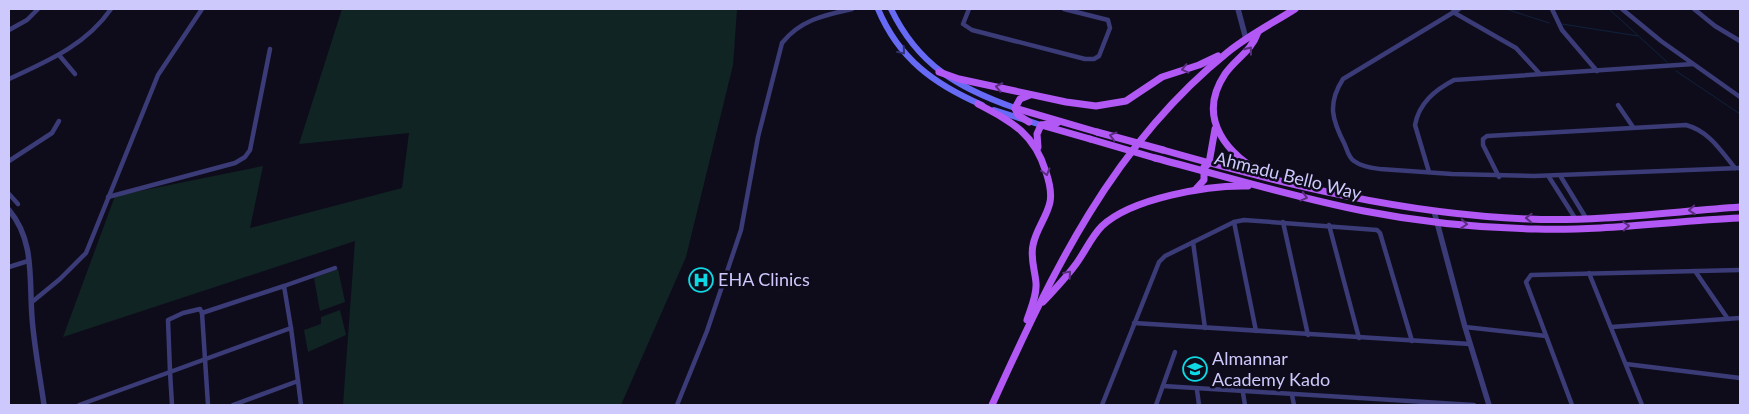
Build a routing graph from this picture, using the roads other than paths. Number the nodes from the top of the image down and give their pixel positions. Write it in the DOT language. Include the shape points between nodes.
graph roads {
  1 [pos="38,9"];
  2 [pos="111,9"];
  3 [pos="202,9"];
  4 [pos="852,9"];
  5 [pos="878,9"];
  6 [pos="891,9"];
  7 [pos="969,9"];
  8 [pos="1064,9"];
  9 [pos="1238,9"];
  10 [pos="1295,9"];
  11 [pos="1459,9"];
  12 [pos="1552,9"];
  13 [pos="1622,9"];
  14 [pos="1694,9"];
  15 [pos="1453,12"];
  16 [pos="9,30"];
  17 [pos="1258,32"];
  18 [pos="1246,39"];
  19 [pos="1740,41"];
  20 [pos="270,49"];
  21 [pos="1230,51"];
  22 [pos="59,55"];
  23 [pos="1693,64"];
  24 [pos="1596,71"];
  25 [pos="939,72"];
  26 [pos="75,74"];
  27 [pos="1539,74"];
  28 [pos="9,78"];
  29 [pos="1730,88"];
  30 [pos="1740,92"];
  31 [pos="1033,95"];
  32 [pos="1740,97"];
  33 [pos="978,104"];
  34 [pos="1618,105"];
  35 [pos="1015,108"];
  36 [pos="59,121"];
  37 [pos="1029,122"];
  38 [pos="1041,125"];
  39 [pos="1633,127"];
  40 [pos="1215,128"];
  41 [pos="1089,130"];
  42 [pos="1039,151"];
  43 [pos="9,161"];
  44 [pos="1206,167"];
  45 [pos="1738,168"];
  46 [pos="1430,172"];
  47 [pos="1498,177"];
  48 [pos="1549,177"];
  49 [pos="1561,177"];
  50 [pos="1291,185"];
  51 [pos="1193,192"];
  52 [pos="1285,192"];
  53 [pos="9,194"];
  54 [pos="108,198"];
  55 [pos="18,204"];
  56 [pos="1740,207"];
  57 [pos="9,210"];
  58 [pos="1434,211"];
  59 [pos="1575,218"];
  60 [pos="1586,218"];
  61 [pos="1740,218"];
  62 [pos="1234,222"];
  63 [pos="1283,222"];
  64 [pos="1438,222"];
  65 [pos="1329,225"];
  66 [pos="1193,242"];
  67 [pos="28,261"];
  68 [pos="9,267"];
  69 [pos="335,268"];
  70 [pos="1740,270"];
  71 [pos="1695,272"];
  72 [pos="1589,273"];
  73 [pos="284,286"];
  74 [pos="32,302"];
  75 [pos="1036,310"];
  76 [pos="202,313"];
  77 [pos="1740,318"];
  78 [pos="1728,319"];
  79 [pos="1134,323"];
  80 [pos="1465,327"];
  81 [pos="1611,327"];
  82 [pos="291,328"];
  83 [pos="1205,328"];
  84 [pos="1256,331"];
  85 [pos="1308,335"];
  86 [pos="1546,336"];
  87 [pos="1359,338"];
  88 [pos="1412,341"];
  89 [pos="1470,344"];
  90 [pos="1019,347"];
  91 [pos="1174,352"];
  92 [pos="205,359"];
  93 [pos="1626,364"];
  94 [pos="171,372"];
  95 [pos="1740,378"];
  96 [pos="298,381"];
  97 [pos="1163,386"];
  98 [pos="1197,390"];
  99 [pos="1243,393"];
  100 [pos="1292,395"];
  101 [pos="1339,398"];
  102 [pos="1387,403"];
  103 [pos="1414,404"];
  104 [pos="44,405"];
  105 [pos="78,405"];
  106 [pos="172,405"];
  107 [pos="208,405"];
  108 [pos="233,405"];
  109 [pos="301,405"];
  110 [pos="677,405"];
  111 [pos="992,405"];
  112 [pos="1102,405"];
  113 [pos="1156,405"];
  114 [pos="1199,405"];
  115 [pos="1245,405"];
  116 [pos="1294,405"];
  117 [pos="1341,405"];
  118 [pos="1474,405"];
  119 [pos="1489,405"];
  120 [pos="1572,405"];
  121 [pos="1642,405"];
  1 -- 16 [label="street"];
  2 -- 22 [label="street" via="87,38"];
  3 -- 54 [label="street" via="158,75"];
  4 -- 110 [label="street" via="798,25 790,30 782,43 758,136 740,230 707,331"];
  5 -- 33 [label="main road, Ahmadu Bello Way, one-way" via="894,42 907,57 940,83"];
  6 -- 25 [label="main road, Ahmadu Bello Way" via="907,41"];
  7 -- 8 [label="street" via="963,24 972,30 1085,59 1099,56 1110,28 1108,20"];
  9 -- 18 [label="street"];
  10 -- 17 [label="main road"];
  11 -- 15 [label="street"];
  12 -- 24 [label="street" via="1562,30"];
  13 -- 23 [label="street"];
  14 -- 19 [label="street"];
  15 -- 27 [label="street" via="1516,48"];
  15 -- 46 [label="street" via="1343,79 1332,99 1334,119 1352,160 1357,164"];
  17 -- 18 [label="main road"];
  40 -- 17 [label="main road, one-way" via="1213,113 1220,84 1229,69 1250,51"];
  18 -- 21 [label="main road"];
  20 -- 54 [label="street" via="250,150 245,157 235,163"];
  21 -- 31 [label="main road, one-way" via="1199,66 1162,76 1138,94 1120,102 1088,106"];
  21 -- 75 [label="main road" via="1178,96 1120,164 1086,214"];
  22 -- 26 [label="street"];
  22 -- 28 [label="street"];
  23 -- 24 [label="street"];
  23 -- 29 [label="street"];
  24 -- 27 [label="street"];
  31 -- 25 [label="main road, one-way"];
  25 -- 35 [label="main road, Ahmadu Bello Way" via="975,93"];
  27 -- 46 [label="street" via="1454,80 1435,92 1416,118 1415,125"];
  29 -- 30 [label="street"];
  29 -- 32 [label="street"];
  31 -- 35 [label="main road" via="1022,97"];
  33 -- 37 [label="main road, Ahmadu Bello Way"];
  33 -- 42 [label="main road" via="1021,128"];
  34 -- 39 [label="street"];
  35 -- 37 [label="main road" via="1018,115"];
  35 -- 41 [label="main road, Ahmadu Bello Way"];
  36 -- 43 [label="street" via="52,133"];
  37 -- 38 [label="main road, Ahmadu Bello Way"];
  38 -- 41 [label="main road" via="1053,122"];
  38 -- 42 [label="main road" via="1037,134"];
  38 -- 44 [label="main road, Ahmadu Bello Way, bridge" via="1156,158"];
  39 -- 45 [label="street" via="1695,126 1703,130"];
  39 -- 47 [label="street" via="1486,136 1483,145"];
  40 -- 44 [label="main road"];
  40 -- 50 [label="main road" via="1226,146 1244,162"];
  44 -- 41 [label="main road, Ahmadu Bello Way, one-way, bridge" via="1192,158"];
  42 -- 90 [label="main road, one-way" via="1049,181 1050,198 1033,243 1035,294"];
  44 -- 50 [label="main road, Ahmadu Bello Way"];
  44 -- 51 [label="main road" via="1203,182"];
  44 -- 52 [label="main road, Ahmadu Bello Way"];
  45 -- 49 [label="street"];
  46 -- 47 [label="street"];
  47 -- 48 [label="street"];
  48 -- 49 [label="street"];
  48 -- 59 [label="street"];
  49 -- 60 [label="street"];
  50 -- 58 [label="main road, Ahmadu Bello Way"];
  51 -- 52 [label="main road" via="1234,185"];
  75 -- 51 [label="main road, one-way" via="1073,268 1096,231 1113,217 1138,206"];
  52 -- 64 [label="main road, Ahmadu Bello Way, one-way" via="1363,211"];
  53 -- 55 [label="street"];
  54 -- 74 [label="street" via="86,253"];
  56 -- 60 [label="main road, Ahmadu Bello Way, one-way"];
  57 -- 67 [label="street" via="23,231"];
  59 -- 58 [label="main road, Ahmadu Bello Way, one-way" via="1530,219"];
  58 -- 64 [label="street"];
  59 -- 60 [label="main road, Ahmadu Bello Way"];
  64 -- 61 [label="main road, Ahmadu Bello Way, one-way" via="1589,229"];
  62 -- 63 [label="street"];
  62 -- 66 [label="street"];
  62 -- 84 [label="street"];
  63 -- 65 [label="street"];
  63 -- 85 [label="street"];
  64 -- 80 [label="street"];
  65 -- 87 [label="street"];
  65 -- 88 [label="street" via="1372,229 1380,233"];
  66 -- 79 [label="street" via="1159,262"];
  66 -- 83 [label="street"];
  67 -- 68 [label="street"];
  67 -- 74 [label="street"];
  69 -- 73 [label="street"];
  70 -- 71 [label="street"];
  71 -- 72 [label="street"];
  71 -- 78 [label="street"];
  72 -- 81 [label="street"];
  72 -- 86 [label="street" via="1527,278"];
  73 -- 76 [label="street"];
  73 -- 82 [label="street"];
  74 -- 104 [label="street"];
  75 -- 90 [label="main road"];
  76 -- 92 [label="street"];
  76 -- 94 [label="street" via="196,310 168,320"];
  77 -- 78 [label="street"];
  78 -- 81 [label="street"];
  79 -- 83 [label="street"];
  79 -- 112 [label="street"];
  80 -- 86 [label="street"];
  80 -- 89 [label="street"];
  81 -- 93 [label="street"];
  82 -- 92 [label="street"];
  82 -- 96 [label="street"];
  83 -- 84 [label="street"];
  84 -- 85 [label="street"];
  85 -- 87 [label="street"];
  86 -- 120 [label="street"];
  87 -- 88 [label="street"];
  88 -- 89 [label="street"];
  89 -- 119 [label="street"];
  90 -- 111 [label="main road"];
  91 -- 97 [label="street"];
  92 -- 94 [label="street"];
  92 -- 107 [label="street"];
  93 -- 95 [label="street"];
  93 -- 121 [label="street"];
  94 -- 105 [label="street"];
  94 -- 106 [label="street"];
  96 -- 108 [label="street"];
  96 -- 109 [label="street"];
  97 -- 98 [label="street"];
  97 -- 113 [label="street"];
  98 -- 99 [label="street"];
  98 -- 114 [label="street"];
  99 -- 100 [label="street"];
  99 -- 115 [label="street"];
  100 -- 101 [label="street"];
  100 -- 116 [label="street"];
  101 -- 102 [label="street"];
  101 -- 117 [label="street"];
  102 -- 103 [label="street"];
  103 -- 118 [label="street"];
}
